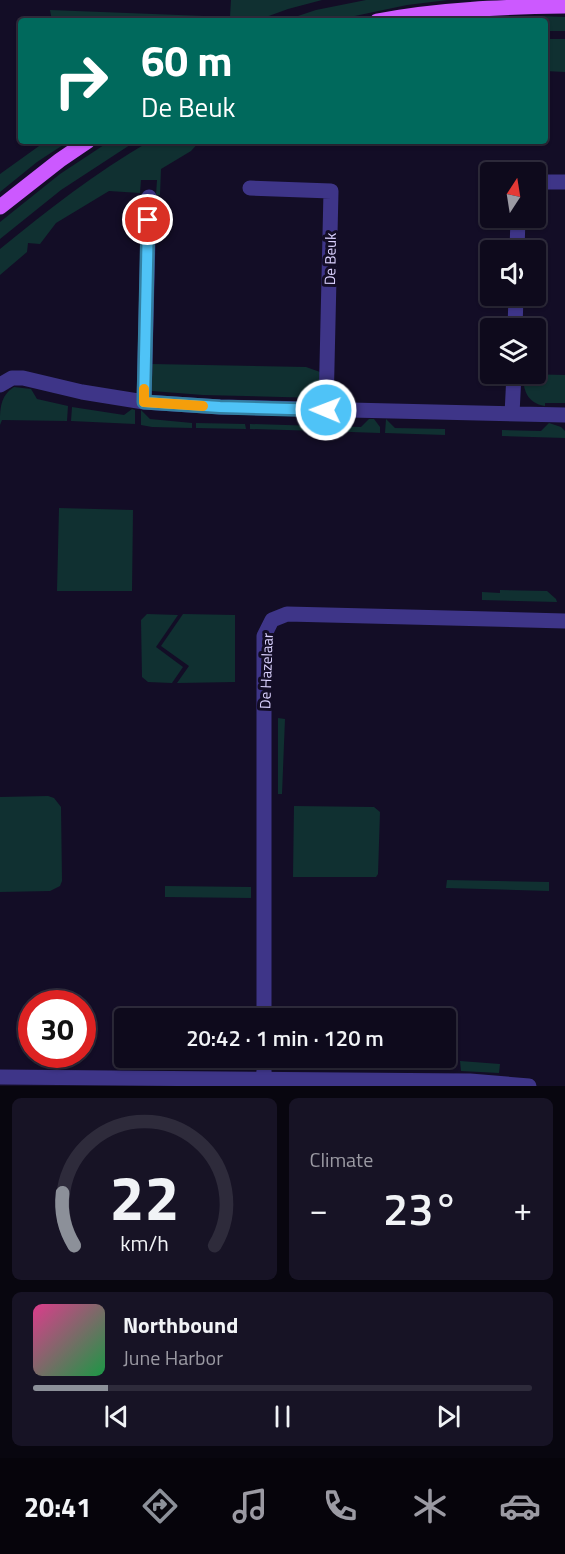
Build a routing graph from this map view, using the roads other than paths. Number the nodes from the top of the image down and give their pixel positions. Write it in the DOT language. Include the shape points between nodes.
graph roads {
  1 [pos="565,6"];
  2 [pos="394,18"];
  3 [pos="84,144"];
  4 [pos="546,182"];
  5 [pos="565,182"];
  6 [pos="250,188"];
  7 [pos="149,197"];
  8 [pos="0,207"];
  9 [pos="514,384"];
  10 [pos="0,385"];
  11 [pos="144,402"];
  12 [pos="326,410"];
  13 [pos="512,414"];
  14 [pos="565,415"];
  15 [pos="565,621"];
  16 [pos="264,1008"];
  17 [pos="264,1068"];
  18 [pos="0,1077"];
  19 [pos="264,1078"];
  20 [pos="529,1086"];
  1 -- 2 [label="main road" via="490,7"];
  3 -- 8 [label="main road"];
  4 -- 5 [label="street"];
  6 -- 12 [label="street, De Beuk" via="331,191"];
  7 -- 11 [label="street"];
  9 -- 13 [label="street"];
  10 -- 11 [label="street" via="12,378 23,378"];
  11 -- 12 [label="street"];
  12 -- 13 [label="street"];
  13 -- 14 [label="street"];
  15 -- 16 [label="street, De Hazelaar" via="287,614 266,627"];
  17 -- 19 [label="street"];
  18 -- 19 [label="street"];
  19 -- 20 [label="street" via="470,1081"];
}
